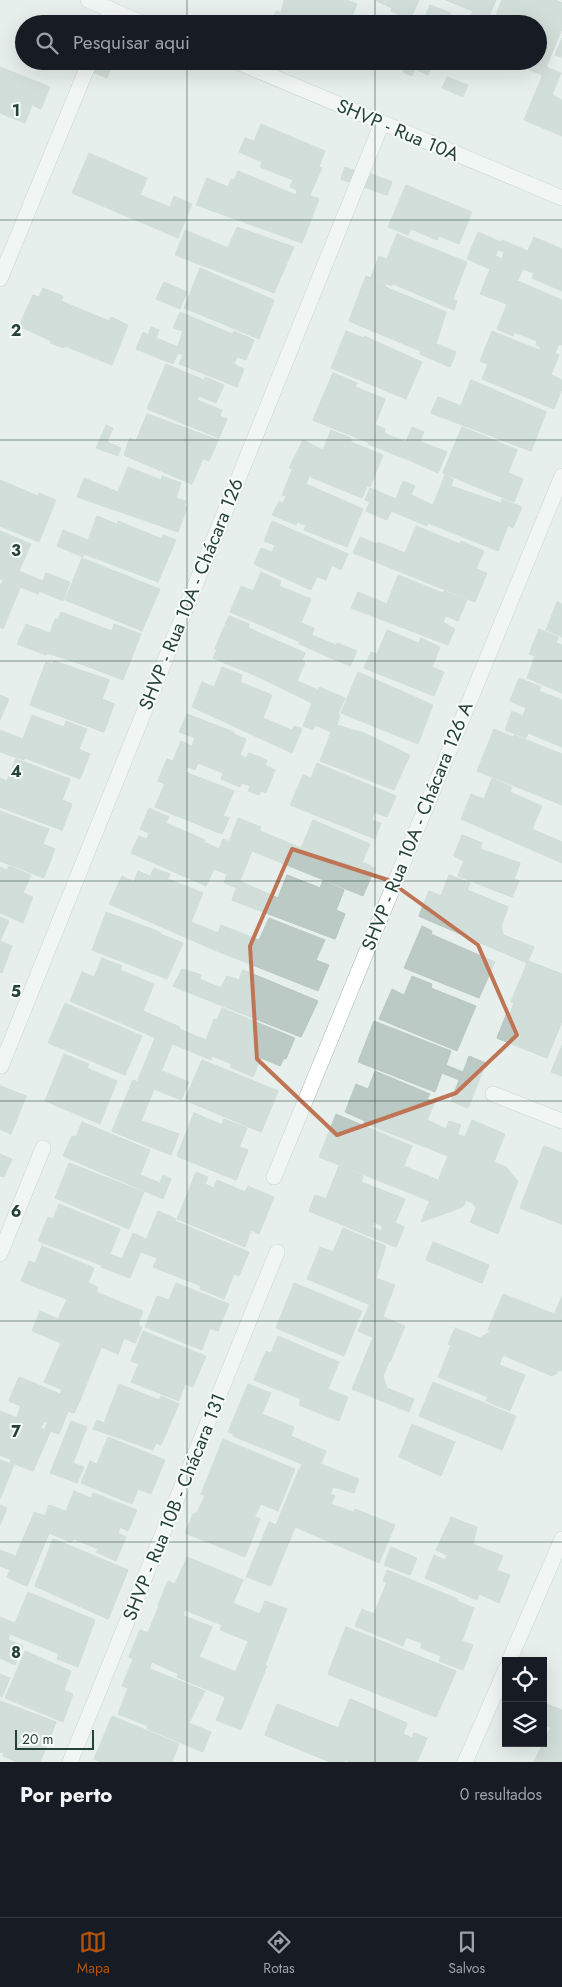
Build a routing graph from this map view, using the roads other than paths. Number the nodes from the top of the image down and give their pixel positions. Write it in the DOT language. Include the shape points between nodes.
graph roads {
  1 [pos="88,0"];
  2 [pos="111,10"];
  3 [pos="109,15"];
  4 [pos="123,15"];
  5 [pos="86,70"];
  6 [pos="256,70"];
  7 [pos="382,123"];
  8 [pos="562,198"];
  9 [pos="0,279"];
  10 [pos="562,476"];
  11 [pos="1,1066"];
  12 [pos="493,1094"];
  13 [pos="562,1121"];
  14 [pos="43,1148"];
  15 [pos="274,1177"];
  16 [pos="277,1252"];
  17 [pos="0,1254"];
  18 [pos="562,1539"];
  19 [pos="511,1657"];
  20 [pos="502,1678"];
  21 [pos="70,1762"];
  22 [pos="465,1762"];
  1 -- 2 [label="street"];
  2 -- 3 [label="street"];
  2 -- 4 [label="street"];
  5 -- 9 [label="street"];
  6 -- 7 [label="street, SHVP - Rua 10A"];
  7 -- 8 [label="street, SHVP - Rua 10A"];
  7 -- 11 [label="street, SHVP - Rua 10A - Chácara 126"];
  10 -- 15 [label="street, SHVP - Rua 10A - Chácara 126 A"];
  12 -- 13 [label="street"];
  14 -- 17 [label="street"];
  16 -- 21 [label="street, SHVP - Rua 10B - Chácara 131"];
  18 -- 19 [label="street"];
  20 -- 22 [label="street"];
}
